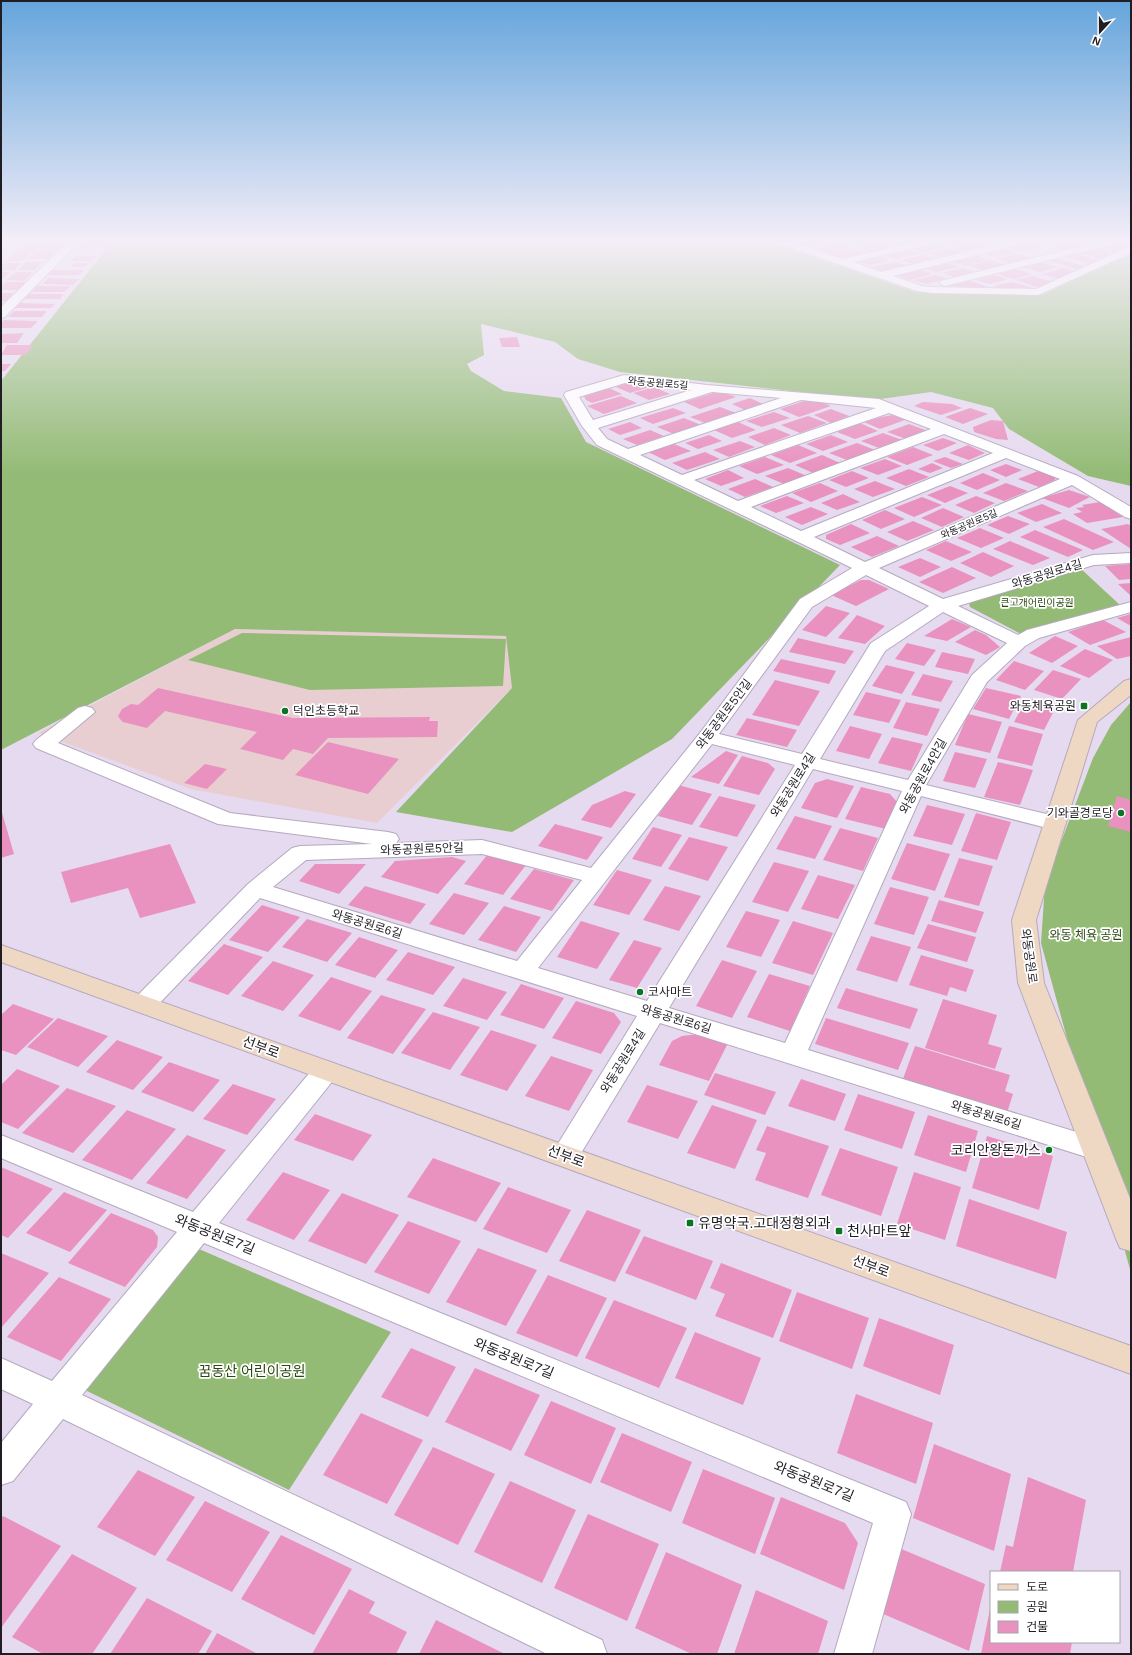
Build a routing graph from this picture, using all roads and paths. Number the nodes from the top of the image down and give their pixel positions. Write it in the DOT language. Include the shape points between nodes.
graph roads {
  1 [pos="711,388"];
  2 [pos="802,396"];
  3 [pos="889,408"];
  4 [pos="589,426"];
  5 [pos="944,429"];
  6 [pos="1006,453"];
  7 [pos="627,454"];
  8 [pos="1073,479"];
  9 [pos="681,480"];
  10 [pos="738,507"];
  11 [pos="1131,514"];
  12 [pos="800,537"];
  13 [pos="1131,558"];
  14 [pos="865,568"];
  15 [pos="942,605"];
  16 [pos="1131,607"];
  17 [pos="1019,642"];
  18 [pos="1131,685"];
  19 [pos="86,712"];
  20 [pos="707,737"];
  21 [pos="807,762"];
  22 [pos="914,788"];
  23 [pos="1055,823"];
  24 [pos="455,848"];
  25 [pos="598,877"];
  26 [pos="256,890"];
  27 [pos="1,953"];
  28 [pos="522,971"];
  29 [pos="144,1004"];
  30 [pos="653,1012"];
  31 [pos="793,1055"];
  32 [pos="326,1071"];
  33 [pos="1,1146"];
  34 [pos="1096,1149"];
  35 [pos="565,1155"];
  36 [pos="199,1228"];
  37 [pos="1131,1239"];
  38 [pos="1131,1360"];
  39 [pos="1,1373"];
  40 [pos="56,1400"];
  41 [pos="1,1469"];
  42 [pos="588,1654"];
  43 [pos="853,1654"];
  1 -- 2 [label="street, 와동공원로5길"];
  1 -- 4 [label="street, 와동공원로5길"];
  1 -- 4 [label="street, 와동공원로5길" via="624,379 571,395"];
  2 -- 3 [label="street, 와동공원로5길" via="874,402"];
  2 -- 7 [label="street, 와동공원로5길"];
  3 -- 5 [label="street, 와동공원로5길"];
  3 -- 9 [label="street"];
  4 -- 7 [label="street, 와동공원로5길" via="602,442"];
  5 -- 6 [label="street, 와동공원로5길"];
  5 -- 10 [label="street"];
  6 -- 8 [label="street, 와동공원로5길"];
  6 -- 12 [label="street"];
  7 -- 9 [label="street, 와동공원로5길"];
  8 -- 11 [label="street, 와동공원로5길"];
  8 -- 14 [label="street, 와동공원로5길"];
  9 -- 10 [label="street, 와동공원로5길"];
  10 -- 12 [label="street, 와동공원로5길"];
  12 -- 14 [label="street, 와동공원로5길"];
  13 -- 15 [label="street, 와동공원로4길" via="1093,560"];
  14 -- 15 [label="street, 와동공원로5길"];
  14 -- 20 [label="street, 와동공원로5안길" via="806,603"];
  15 -- 17 [label="street, 와동공원로5길"];
  15 -- 21 [label="street, 와동공원로4길" via="878,647"];
  16 -- 17 [label="street, 와동공원로4안길" via="1033,634"];
  17 -- 22 [label="street, 와동공원로4안길" via="979,679"];
  18 -- 23 [label="main road, 와동공원로" via="1088,720"];
  19 -- 24 [label="street" via="43,744 226,819"];
  20 -- 21 [label="street"];
  20 -- 25 [label="street, 와동공원로5안길"];
  21 -- 22 [label="street"];
  21 -- 30 [label="street, 와동공원로4길"];
  22 -- 23 [label="street"];
  22 -- 31 [label="street, 와동공원로4안길"];
  23 -- 34 [label="main road, 와동공원로" via="1024,920 1031,983"];
  24 -- 25 [label="street, 와동공원로5안길" via="482,847"];
  24 -- 26 [label="street, 와동공원로5안길" via="300,853"];
  25 -- 28 [label="street, 와동공원로5안길"];
  26 -- 28 [label="street, 와동공원로6길"];
  26 -- 29 [label="street, 와동공원로5안길"];
  27 -- 29 [label="main road, 선부로"];
  28 -- 30 [label="street, 와동공원로6길"];
  29 -- 32 [label="main road, 선부로"];
  30 -- 31 [label="street, 와동공원로6길"];
  30 -- 35 [label="street, 와동공원로4길"];
  31 -- 34 [label="street, 와동공원로6길"];
  32 -- 35 [label="main road, 선부로"];
  32 -- 36 [label="street"];
  33 -- 36 [label="street, 와동공원로7길"];
  34 -- 37 [label="main road, 와동공원로"];
  35 -- 38 [label="main road, 선부로"];
  36 -- 40 [label="street"];
  36 -- 43 [label="street, 와동공원로7길" via="893,1514"];
  39 -- 40 [label="street"];
  40 -- 41 [label="street"];
  40 -- 42 [label="street"];
}
